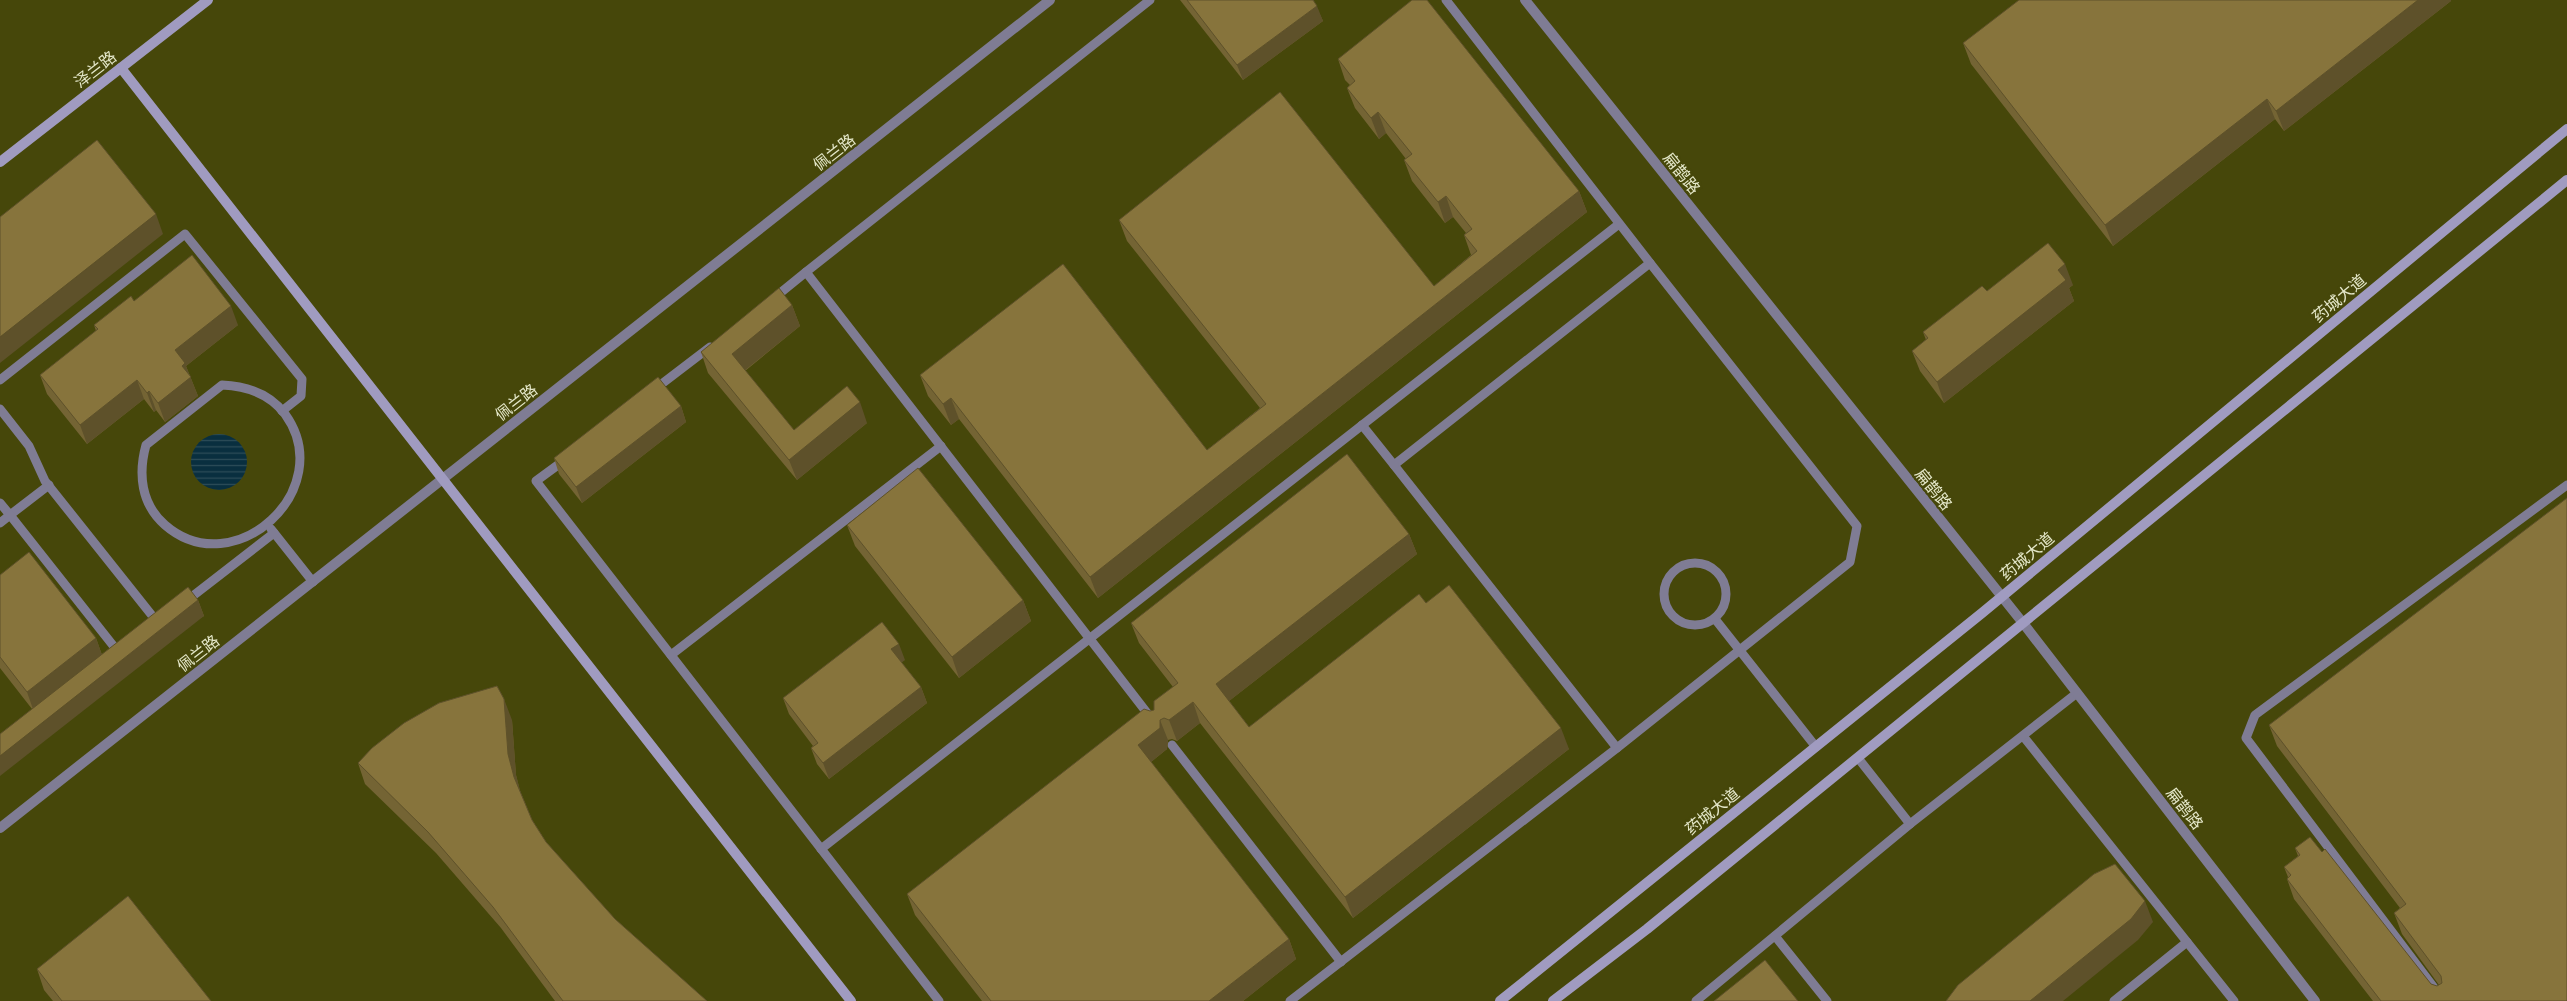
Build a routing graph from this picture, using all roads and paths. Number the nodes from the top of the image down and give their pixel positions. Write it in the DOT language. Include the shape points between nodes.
graph roads {
  1 [pos="208,0"];
  2 [pos="1050,0"];
  3 [pos="1150,0"];
  4 [pos="1446,0"];
  5 [pos="1525,0"];
  6 [pos="120,68"];
  7 [pos="2567,128"];
  8 [pos="0,162"];
  9 [pos="2567,180"];
  10 [pos="1619,224"];
  11 [pos="1650,263"];
  12 [pos="806,272"];
  13 [pos="768,302"];
  14 [pos="722,338"];
  15 [pos="0,380"];
  16 [pos="644,398"];
  17 [pos="0,409"];
  18 [pos="282,411"];
  19 [pos="1362,425"];
  20 [pos="941,446"];
  21 [pos="575,451"];
  22 [pos="1394,465"];
  23 [pos="442,480"];
  24 [pos="48,485"];
  25 [pos="2567,485"];
  26 [pos="0,503"];
  27 [pos="10,515"];
  28 [pos="0,523"];
  29 [pos="266,523"];
  30 [pos="274,533"];
  31 [pos="313,582"];
  32 [pos="2001,597"];
  33 [pos="1715,619"];
  34 [pos="158,623"];
  35 [pos="2022,623"];
  36 [pos="150,629"];
  37 [pos="1090,638"];
  38 [pos="127,647"];
  39 [pos="1738,649"];
  40 [pos="671,655"];
  41 [pos="2077,694"];
  42 [pos="1157,726"];
  43 [pos="2023,736"];
  44 [pos="1172,745"];
  45 [pos="1816,747"];
  46 [pos="1617,748"];
  47 [pos="1858,758"];
  48 [pos="1910,824"];
  49 [pos="0,828"];
  50 [pos="821,849"];
  51 [pos="1775,936"];
  52 [pos="2186,942"];
  53 [pos="1340,962"];
  54 [pos="851,1001"];
  55 [pos="939,1001"];
  56 [pos="1290,1001"];
  57 [pos="1500,1001"];
  58 [pos="1553,1001"];
  59 [pos="1696,1001"];
  60 [pos="1827,1001"];
  61 [pos="2114,1001"];
  62 [pos="2234,1001"];
  63 [pos="2315,1001"];
  64 [pos="2444,1001"];
  1 -- 6 [label="main road, 泽兰路"];
  2 -- 23 [label="street, 佩兰路"];
  3 -- 12 [label="lane"];
  4 -- 10 [label="lane"];
  5 -- 32 [label="street, 扁鹊路"];
  6 -- 8 [label="main road, 泽兰路"];
  6 -- 23 [label="main road"];
  7 -- 32 [label="main road, 药城大道"];
  9 -- 35 [label="main road"];
  10 -- 11 [label="lane"];
  10 -- 19 [label="lane"];
  11 -- 22 [label="lane"];
  11 -- 39 [label="lane" via="1857,526 1850,562"];
  12 -- 13 [label="lane"];
  12 -- 20 [label="lane"];
  14 -- 16 [label="lane"];
  15 -- 18 [label="lane" via="185,234 302,379 301,396"];
  17 -- 24 [label="lane" via="29,446"];
  18 -- 29 [label="lane" via="291,422 298,442 298,478 286,503"];
  18 -- 29 [label="lane" via="261,394 222,385 146,445 142,458 142,485 152,510 172,531 185,538 213,545 228,543 255,532"];
  19 -- 22 [label="lane"];
  19 -- 37 [label="lane"];
  20 -- 37 [label="lane"];
  20 -- 40 [label="lane"];
  21 -- 40 [label="lane" via="536,481"];
  22 -- 46 [label="lane"];
  23 -- 31 [label="street, 佩兰路"];
  23 -- 54 [label="main road"];
  24 -- 27 [label="lane"];
  24 -- 34 [label="lane"];
  25 -- 64 [label="lane" via="2255,715 2246,738"];
  26 -- 27 [label="lane"];
  27 -- 28 [label="lane"];
  27 -- 38 [label="lane" via="116,656"];
  29 -- 30 [label="lane"];
  30 -- 31 [label="lane"];
  30 -- 34 [label="lane"];
  31 -- 49 [label="street, 佩兰路"];
  32 -- 35 [label="street, 扁鹊路"];
  32 -- 45 [label="main road, 药城大道"];
  33 -- 33 [label="lane" via="1726,603 1727,593 1720,574 1704,564 1694,563 1676,569 1665,586 1670,614 1677,620 1696,626"];
  33 -- 39 [label="lane"];
  34 -- 36 [label="lane"];
  35 -- 41 [label="street, 扁鹊路"];
  35 -- 47 [label="main road"];
  37 -- 42 [label="lane"];
  37 -- 50 [label="lane"];
  39 -- 45 [label="lane"];
  39 -- 46 [label="lane"];
  40 -- 50 [label="lane"];
  41 -- 43 [label="lane"];
  41 -- 63 [label="street, 扁鹊路"];
  43 -- 48 [label="lane"];
  43 -- 52 [label="lane"];
  44 -- 53 [label="lane"];
  45 -- 57 [label="main road, 药城大道"];
  46 -- 53 [label="lane"];
  47 -- 48 [label="lane"];
  47 -- 58 [label="main road" via="1648,929"];
  48 -- 51 [label="lane"];
  50 -- 55 [label="lane"];
  51 -- 59 [label="lane"];
  51 -- 60 [label="lane"];
  52 -- 61 [label="lane"];
  52 -- 62 [label="lane"];
  53 -- 56 [label="lane"];
}
